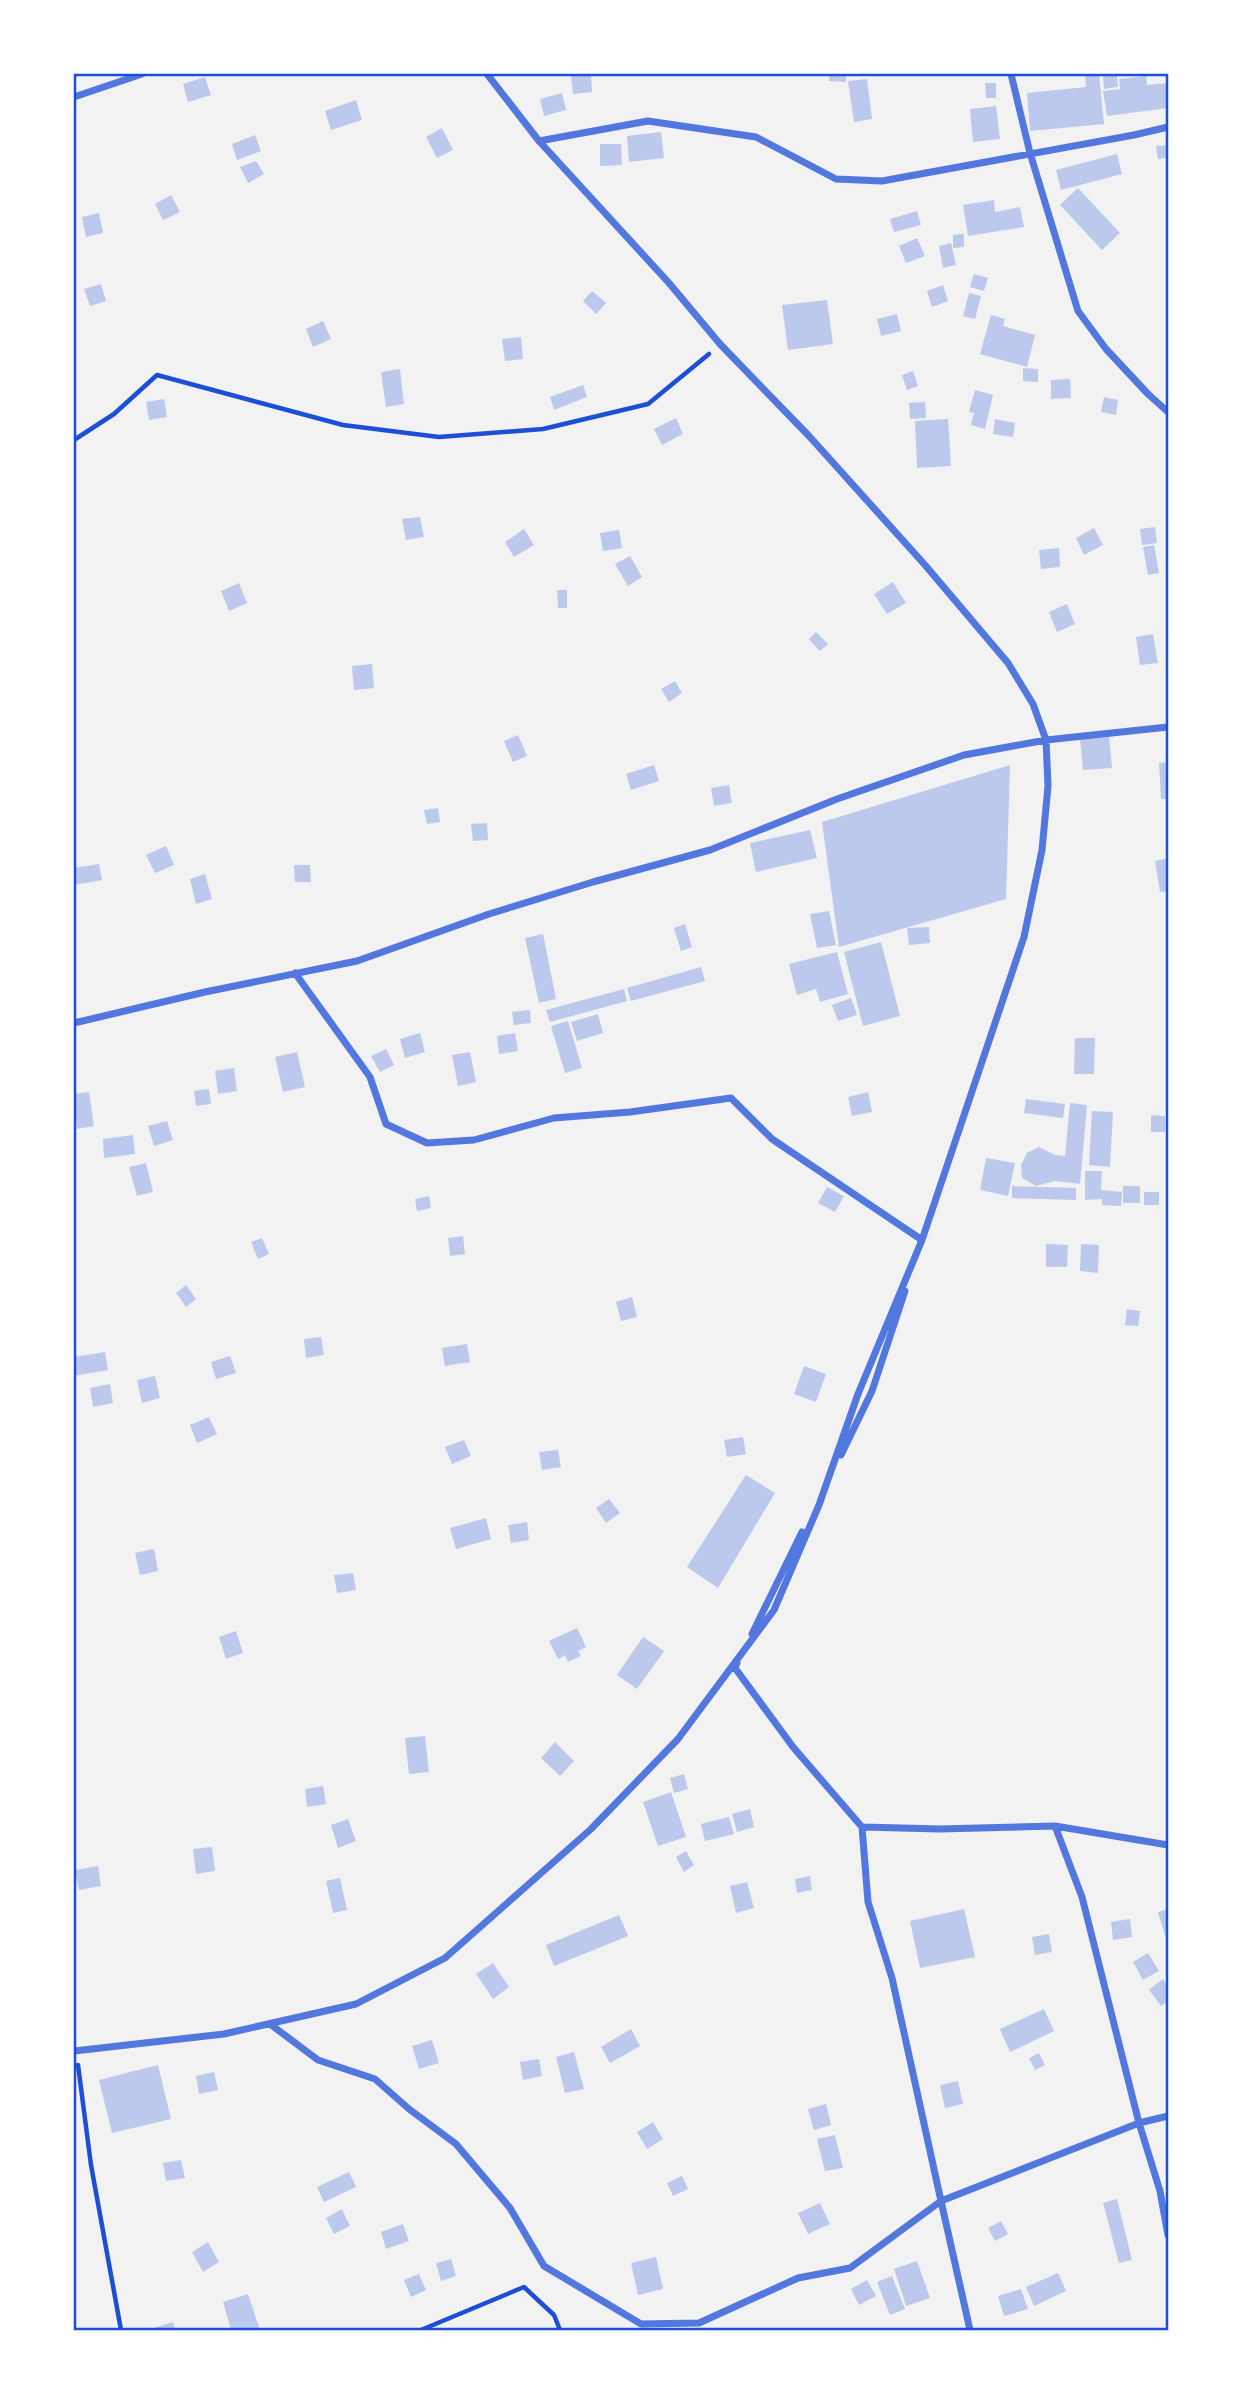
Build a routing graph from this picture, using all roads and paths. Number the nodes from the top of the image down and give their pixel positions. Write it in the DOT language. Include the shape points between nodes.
graph roads {
  1 [pos="142,74"];
  2 [pos="487,74"];
  3 [pos="1011,74"];
  4 [pos="74,97"];
  5 [pos="1168,127"];
  6 [pos="540,141"];
  7 [pos="1030,153"];
  8 [pos="720,344"];
  9 [pos="1168,412"];
  10 [pos="74,440"];
  11 [pos="1168,727"];
  12 [pos="1046,740"];
  13 [pos="296,973"];
  14 [pos="74,1023"];
  15 [pos="922,1240"];
  16 [pos="1055,1826"];
  17 [pos="862,1827"];
  18 [pos="1168,1845"];
  19 [pos="270,2024"];
  20 [pos="74,2051"];
  21 [pos="80,2071"];
  22 [pos="1168,2116"];
  23 [pos="1139,2123"];
  24 [pos="940,2201"];
  25 [pos="1168,2235"];
  26 [pos="121,2330"];
  27 [pos="421,2330"];
  28 [pos="560,2330"];
  29 [pos="971,2330"];
  1 -- 4 [label="street"];
  2 -- 6 [label="street"];
  3 -- 7 [label="street"];
  5 -- 7 [label="street"];
  6 -- 7 [label="street" via="648,121 756,137 836,179 882,181"];
  6 -- 8 [label="street"];
  7 -- 9 [label="street" via="1077,311 1106,349"];
  8 -- 10 [label="path" via="648,404 543,429 439,437 343,425 157,375 114,414"];
  8 -- 12 [label="street" via="809,436 1008,663 1033,704"];
  11 -- 12 [label="street"];
  12 -- 13 [label="street" via="964,755 710,850 489,914 357,961"];
  12 -- 15 [label="street" via="1048,786 1042,850 1024,937"];
  13 -- 14 [label="street"];
  13 -- 15 [label="street" via="370,1077 386,1124 427,1143 474,1140 554,1118 731,1098 772,1139"];
  15 -- 17 [label="street" via="873,1391 735,1668 793,1747"];
  15 -- 19 [label="street" via="774,1610 678,1739 591,1829 446,1958 356,2004"];
  16 -- 17 [label="street"];
  16 -- 18 [label="street"];
  16 -- 23 [label="street" via="1082,1897"];
  17 -- 24 [label="street" via="868,1902 892,1978"];
  19 -- 20 [label="street" via="224,2034"];
  19 -- 24 [label="street" via="318,2060 375,2079 456,2144 510,2208 544,2266 640,2324 699,2323 798,2278 850,2268"];
  21 -- 26 [label="path" via="90,2165"];
  22 -- 23 [label="street"];
  23 -- 24 [label="street"];
  23 -- 25 [label="street"];
  24 -- 29 [label="street"];
  27 -- 28 [label="path" via="524,2287 554,2315"];
}
